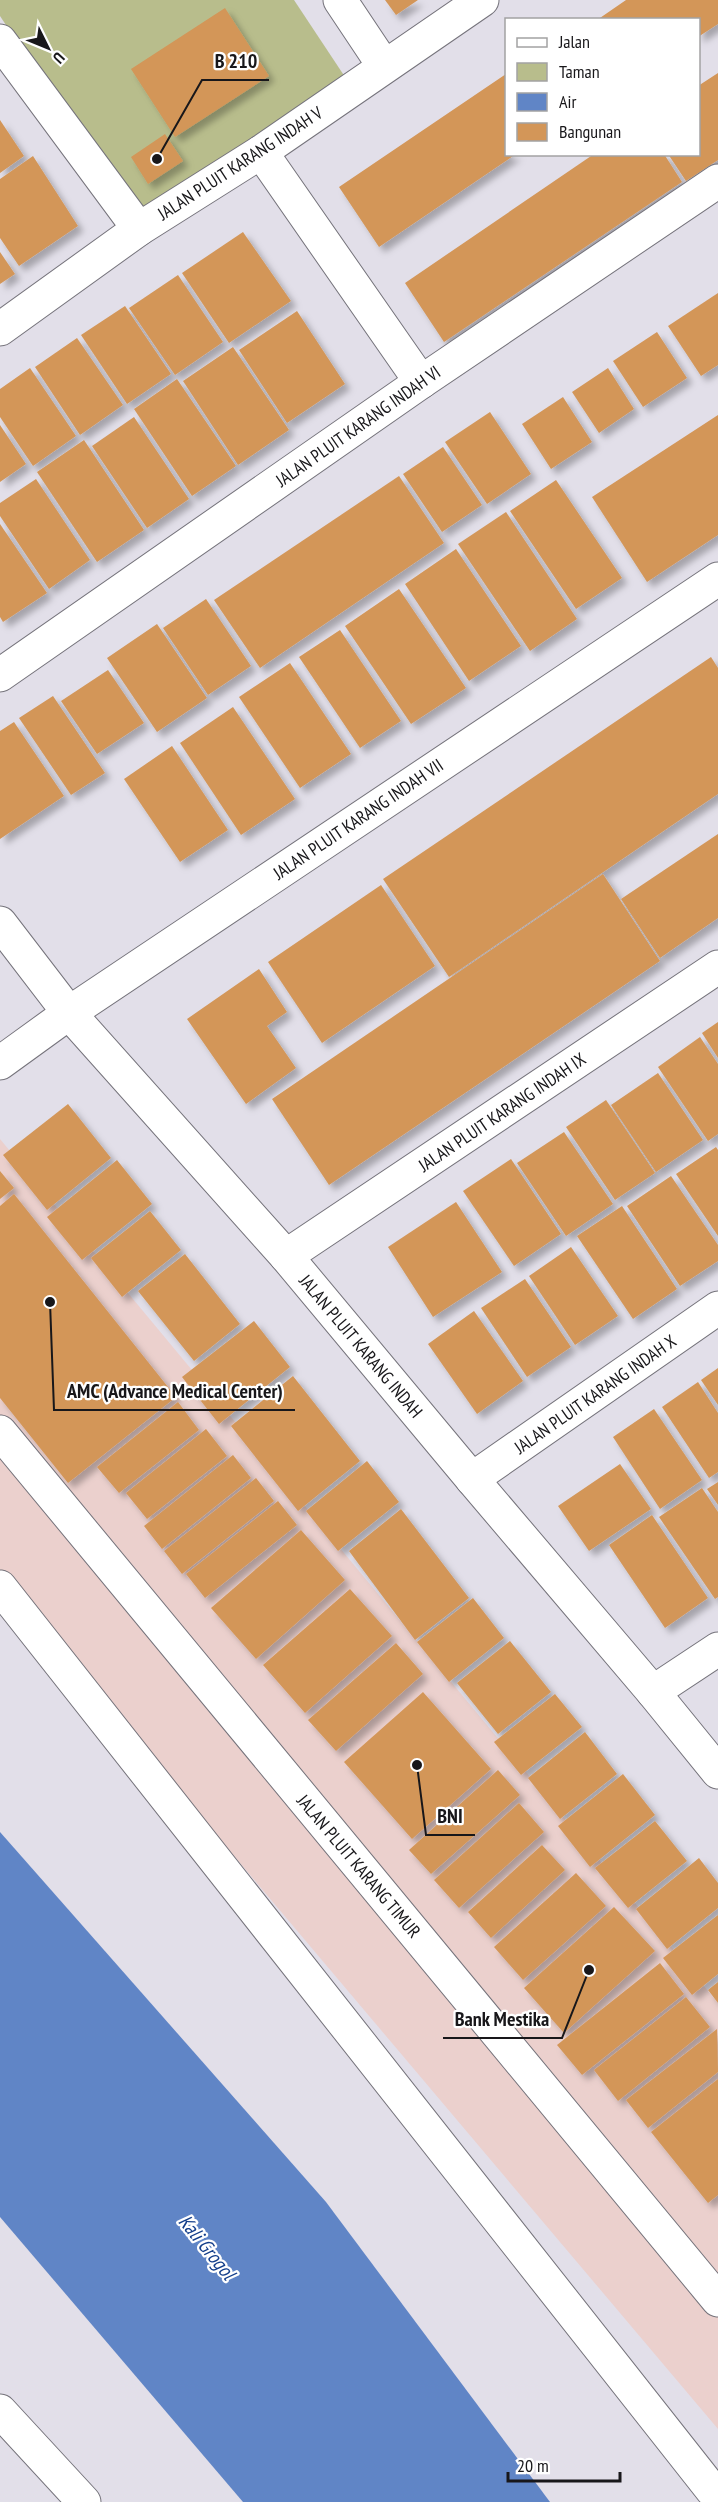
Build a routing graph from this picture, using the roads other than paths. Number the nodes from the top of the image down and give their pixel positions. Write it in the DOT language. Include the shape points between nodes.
graph roads {
  1 [pos="340,0"];
  2 [pos="482,0"];
  3 [pos="0,41"];
  4 [pos="384,66"];
  5 [pos="261,152"];
  6 [pos="718,181"];
  7 [pos="139,229"];
  8 [pos="0,329"];
  9 [pos="421,382"];
  10 [pos="718,579"];
  11 [pos="0,675"];
  12 [pos="0,923"];
  13 [pos="718,967"];
  14 [pos="69,1013"];
  15 [pos="0,1063"];
  16 [pos="286,1256"];
  17 [pos="718,1308"];
  18 [pos="0,1432"];
  19 [pos="472,1479"];
  20 [pos="0,1587"];
  21 [pos="718,1649"];
  22 [pos="653,1692"];
  23 [pos="718,1772"];
  24 [pos="718,2300"];
  25 [pos="0,2411"];
  26 [pos="712,2490"];
  27 [pos="84,2502"];
  1 -- 4 [label="street"];
  2 -- 4 [label="street, JALAN PLUIT KARANG INDAH V"];
  3 -- 7 [label="street"];
  4 -- 5 [label="street, JALAN PLUIT KARANG INDAH V"];
  5 -- 7 [label="street, JALAN PLUIT KARANG INDAH V"];
  5 -- 9 [label="street"];
  6 -- 9 [label="street, JALAN PLUIT KARANG INDAH VI"];
  7 -- 8 [label="street, JALAN PLUIT KARANG INDAH V"];
  9 -- 11 [label="street, JALAN PLUIT KARANG INDAH VI"];
  10 -- 14 [label="street, JALAN PLUIT KARANG INDAH VII"];
  12 -- 14 [label="street, JALAN PLUIT KARANG INDAH"];
  13 -- 16 [label="street, JALAN PLUIT KARANG INDAH IX"];
  14 -- 15 [label="street, JALAN PLUIT KARANG INDAH VII"];
  14 -- 16 [label="street, JALAN PLUIT KARANG INDAH"];
  16 -- 19 [label="street, JALAN PLUIT KARANG INDAH"];
  17 -- 19 [label="street, JALAN PLUIT KARANG INDAH X"];
  18 -- 24 [label="street, JALAN PLUIT KARANG TIMUR"];
  19 -- 22 [label="street, JALAN PLUIT KARANG INDAH"];
  20 -- 26 [label="street"];
  21 -- 22 [label="street"];
  22 -- 23 [label="street, JALAN PLUIT KARANG INDAH"];
  25 -- 27 [label="street"];
}
